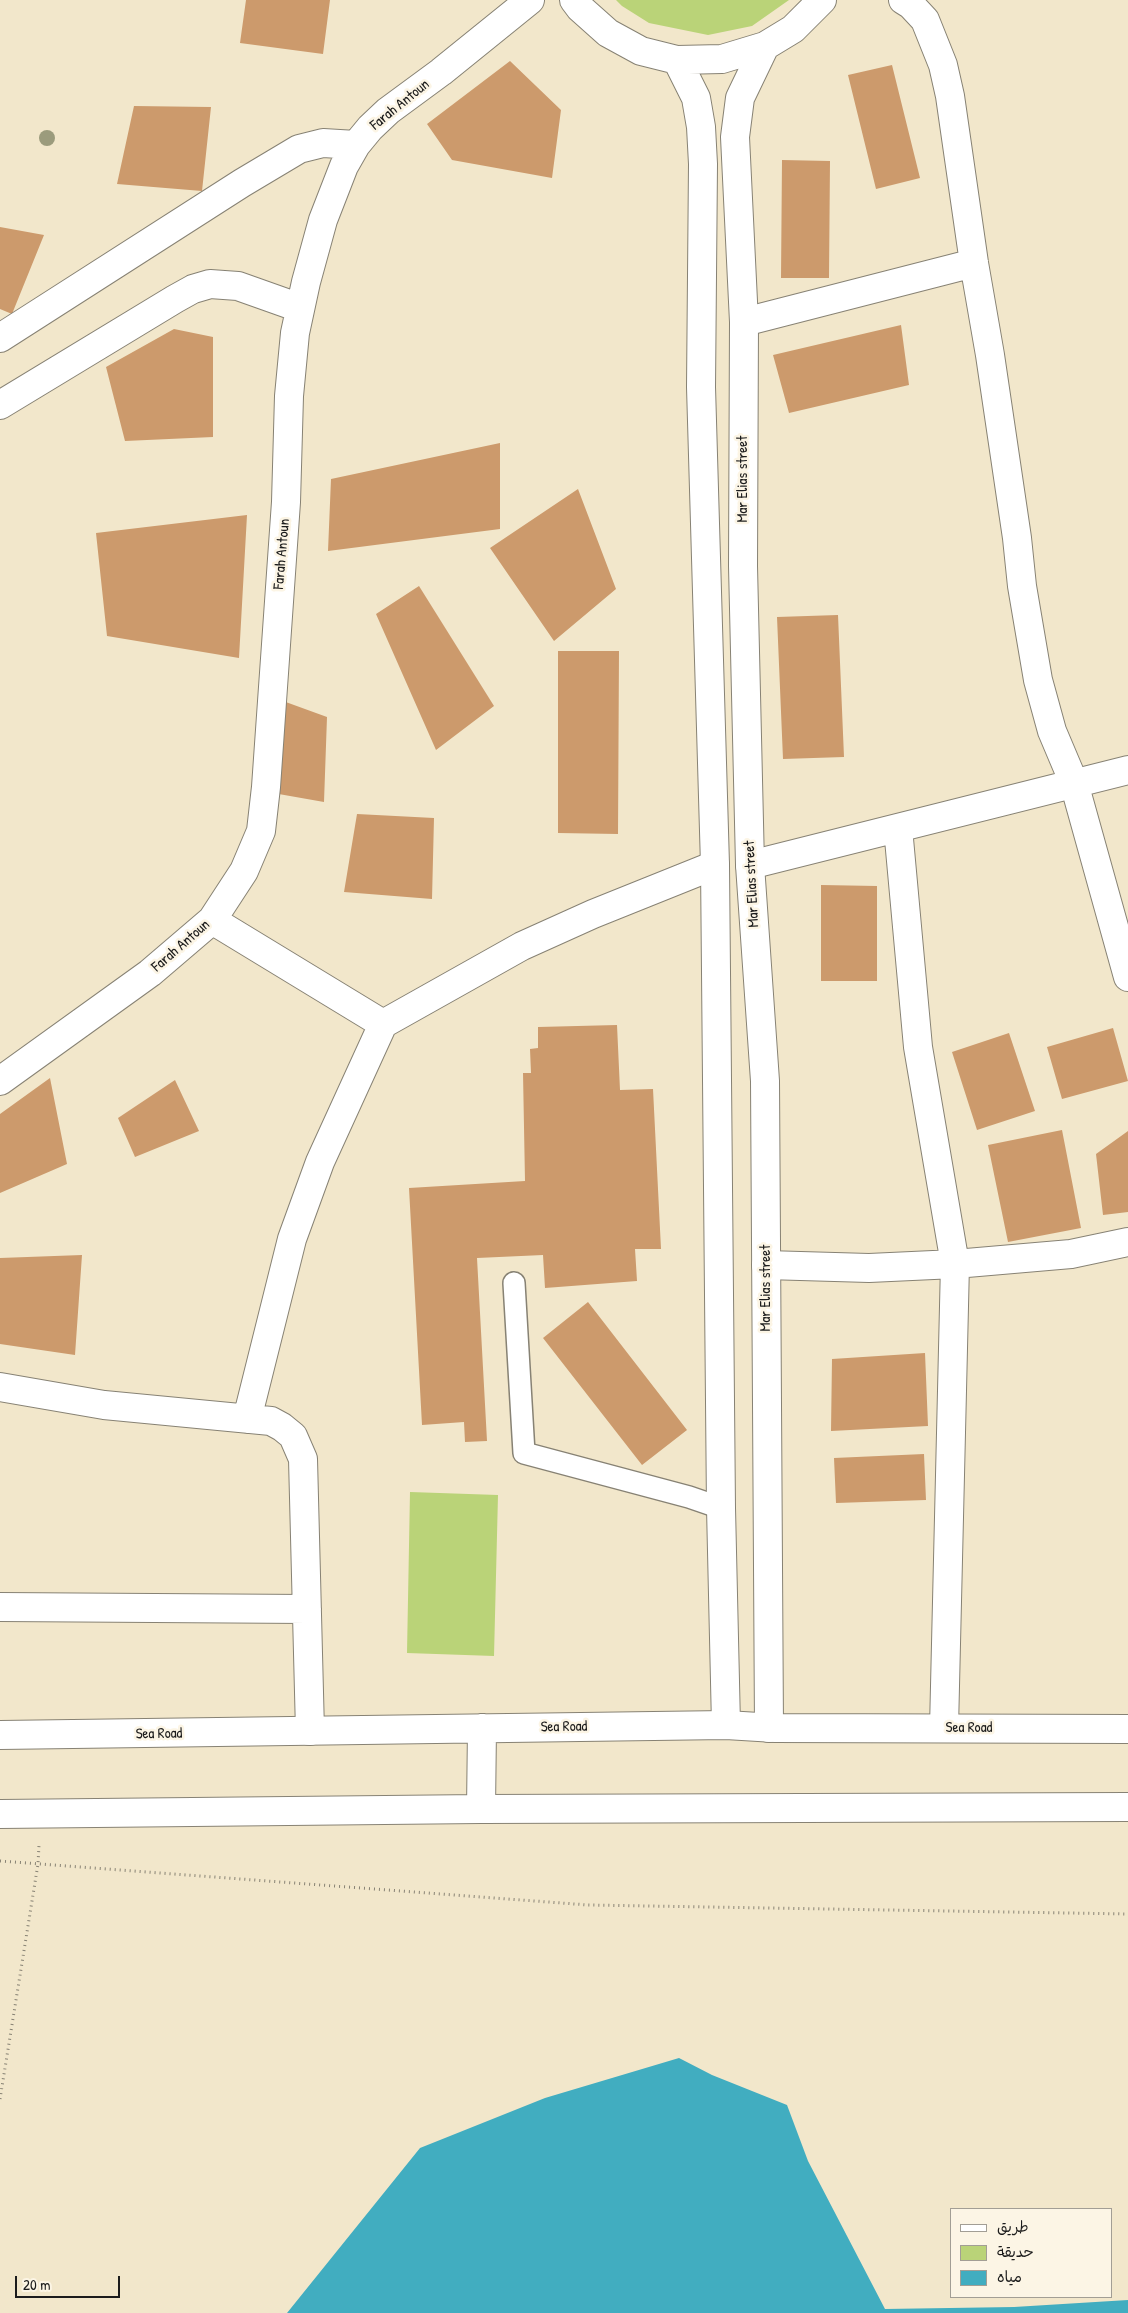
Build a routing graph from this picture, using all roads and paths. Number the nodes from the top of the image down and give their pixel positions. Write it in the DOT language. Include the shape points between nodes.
graph roads {
  1 [pos="530,0"];
  2 [pos="574,0"];
  3 [pos="822,0"];
  4 [pos="902,0"];
  5 [pos="765,46"];
  6 [pos="677,60"];
  7 [pos="356,145"];
  8 [pos="974,262"];
  9 [pos="300,308"];
  10 [pos="744,322"];
  11 [pos="0,338"];
  12 [pos="0,405"];
  13 [pos="1128,770"];
  14 [pos="1074,782"];
  15 [pos="898,828"];
  16 [pos="715,865"];
  17 [pos="750,866"];
  18 [pos="212,920"];
  19 [pos="1128,977"];
  20 [pos="383,1024"];
  21 [pos="0,1081"];
  22 [pos="1128,1242"];
  23 [pos="955,1264"];
  24 [pos="766,1265"];
  25 [pos="514,1283"];
  26 [pos="0,1387"];
  27 [pos="247,1419"];
  28 [pos="721,1508"];
  29 [pos="0,1607"];
  30 [pos="307,1609"];
  31 [pos="726,1725"];
  32 [pos="482,1728"];
  33 [pos="769,1728"];
  34 [pos="944,1728"];
  35 [pos="1128,1729"];
  36 [pos="310,1731"];
  37 [pos="0,1735"];
  38 [pos="1128,1807"];
  39 [pos="481,1809"];
  40 [pos="0,1814"];
  41 [pos="41,1814"];
  42 [pos="0,1861"];
  43 [pos="38,1864"];
  44 [pos="1128,1914"];
  45 [pos="0,2099"];
  1 -- 7 [label="main road, Farah Antoun" via="388,111"];
  2 -- 6 [label="main road" via="608,33 640,51"];
  3 -- 5 [label="main road" via="793,29"];
  4 -- 8 [label="main road" via="925,20 943,65"];
  5 -- 6 [label="main road" via="722,59"];
  5 -- 10 [label="main road, Mar Elias street" via="743,91 736,118"];
  6 -- 16 [label="main road" via="696,98 701,127 701,387"];
  7 -- 9 [label="main road, Farah Antoun" via="344,166 323,220"];
  7 -- 11 [label="main road" via="323,143 299,149"];
  8 -- 10 [label="main road"];
  8 -- 14 [label="main road" via="1038,680 1052,731"];
  9 -- 12 [label="main road" via="238,286 210,284 193,289"];
  9 -- 18 [label="main road, Farah Antoun" via="292,361 286,502 266,787 260,831 244,871"];
  10 -- 17 [label="main road, Mar Elias street" via="743,566"];
  13 -- 14 [label="main road"];
  14 -- 15 [label="main road"];
  14 -- 19 [label="main road"];
  15 -- 17 [label="main road"];
  15 -- 23 [label="main road" via="918,1047"];
  16 -- 20 [label="main road" via="522,946"];
  16 -- 28 [label="main road"];
  17 -- 24 [label="main road, Mar Elias street" via="765,1081"];
  18 -- 20 [label="main road"];
  18 -- 21 [label="main road, Farah Antoun" via="150,973"];
  20 -- 27 [label="main road" via="320,1162 292,1239"];
  22 -- 23 [label="main road" via="1071,1254"];
  23 -- 24 [label="main road" via="869,1268"];
  23 -- 34 [label="main road"];
  24 -- 33 [label="main road, Mar Elias street"];
  25 -- 28 [label="lane" via="524,1453"];
  26 -- 27 [label="main road" via="104,1405"];
  27 -- 30 [label="main road" via="271,1421 282,1427 293,1436 302,1453"];
  28 -- 31 [label="main road"];
  29 -- 30 [label="main road"];
  30 -- 36 [label="main road"];
  31 -- 32 [label="main road, Sea Road"];
  31 -- 33 [label="main road, Sea Road"];
  32 -- 36 [label="main road, Sea Road"];
  32 -- 39 [label="main road"];
  33 -- 34 [label="main road, Sea Road"];
  34 -- 35 [label="main road, Sea Road"];
  36 -- 37 [label="main road, Sea Road"];
  38 -- 39 [label="main road"];
  39 -- 41 [label="main road"];
  40 -- 41 [label="main road"];
  41 -- 43 [label="path"];
  42 -- 43 [label="path"];
  43 -- 44 [label="path" via="588,1905"];
  43 -- 45 [label="path"];
}
